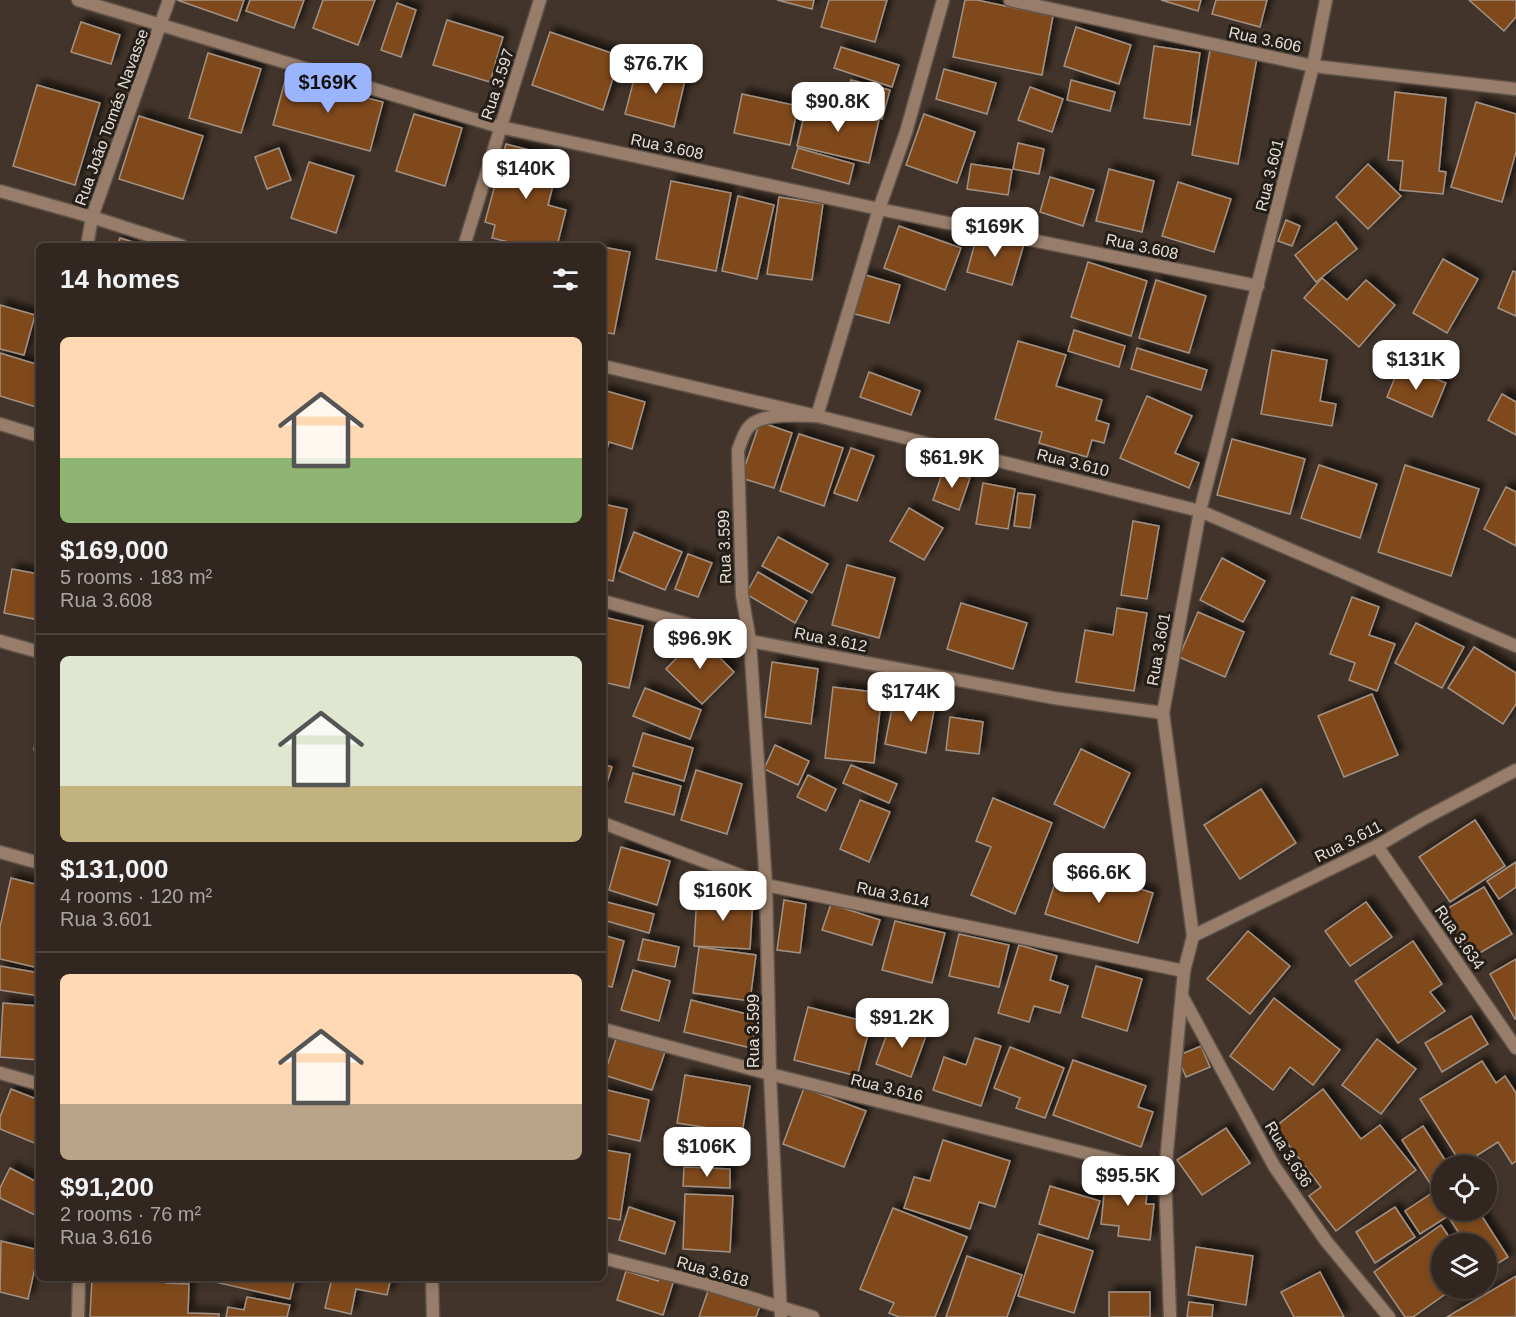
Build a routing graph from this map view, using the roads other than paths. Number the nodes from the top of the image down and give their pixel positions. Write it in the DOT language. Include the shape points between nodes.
graph roads {
  1 [pos="78,0"];
  2 [pos="169,0"];
  3 [pos="540,0"];
  4 [pos="943,0"];
  5 [pos="1010,0"];
  6 [pos="1326,0"];
  7 [pos="161,25"];
  8 [pos="1313,66"];
  9 [pos="1516,89"];
  10 [pos="500,127"];
  11 [pos="0,192"];
  12 [pos="879,209"];
  13 [pos="92,217"];
  14 [pos="88,243"];
  15 [pos="173,243"];
  16 [pos="465,243"];
  17 [pos="1258,286"];
  18 [pos="606,367"];
  19 [pos="817,416"];
  20 [pos="0,424"];
  21 [pos="36,435"];
  22 [pos="1200,511"];
  23 [pos="606,602"];
  24 [pos="0,640"];
  25 [pos="750,641"];
  26 [pos="1516,646"];
  27 [pos="36,651"];
  28 [pos="1163,713"];
  29 [pos="1516,770"];
  30 [pos="606,824"];
  31 [pos="1377,846"];
  32 [pos="0,852"];
  33 [pos="36,862"];
  34 [pos="766,885"];
  35 [pos="1193,936"];
  36 [pos="1184,971"];
  37 [pos="1182,995"];
  38 [pos="606,1030"];
  39 [pos="1516,1048"];
  40 [pos="0,1073"];
  41 [pos="770,1074"];
  42 [pos="36,1083"];
  43 [pos="1165,1173"];
  44 [pos="606,1259"];
  45 [pos="79,1281"];
  46 [pos="432,1281"];
  47 [pos="781,1313"];
  48 [pos="78,1317"];
  49 [pos="433,1317"];
  50 [pos="813,1317"];
  51 [pos="1170,1317"];
  52 [pos="1389,1317"];
  1 -- 7 [label="street, Rua 3.608"];
  2 -- 7 [label="street, Rua João Tomás Navasse"];
  3 -- 10 [label="street, Rua 3.597"];
  4 -- 12 [label="street" via="906,132"];
  5 -- 8 [label="street, Rua 3.606"];
  6 -- 8 [label="street, Rua 3.601"];
  7 -- 10 [label="street, Rua 3.608"];
  7 -- 13 [label="street, Rua João Tomás Navasse"];
  8 -- 9 [label="street, Rua 3.606"];
  8 -- 17 [label="street, Rua 3.601"];
  10 -- 12 [label="street, Rua 3.608"];
  10 -- 16 [label="street, Rua 3.597"];
  11 -- 13 [label="street"];
  12 -- 17 [label="street, Rua 3.608"];
  12 -- 19 [label="street"];
  13 -- 14 [label="street, Rua João Tomás Navasse"];
  13 -- 15 [label="street"];
  17 -- 22 [label="street, Rua 3.601"];
  18 -- 19 [label="street, Rua 3.610"];
  19 -- 22 [label="street, Rua 3.610"];
  19 -- 25 [label="street, Rua 3.599" via="754,422 746,429 738,450 742,595"];
  20 -- 21 [label="street"];
  22 -- 26 [label="street, Rua 3.610"];
  22 -- 28 [label="street, Rua 3.601"];
  23 -- 25 [label="street, Rua 3.612"];
  24 -- 27 [label="street"];
  25 -- 28 [label="street, Rua 3.612" via="1054,698"];
  25 -- 34 [label="street, Rua 3.599"];
  28 -- 35 [label="street, Rua 3.601"];
  29 -- 31 [label="street, Rua 3.611"];
  30 -- 34 [label="street, Rua 3.614"];
  31 -- 35 [label="street, Rua 3.611"];
  31 -- 39 [label="street, Rua 3.634"];
  32 -- 33 [label="street"];
  34 -- 36 [label="street, Rua 3.614"];
  34 -- 41 [label="street, Rua 3.599"];
  35 -- 36 [label="street, Rua 3.601"];
  36 -- 37 [label="street, Rua 3.601"];
  37 -- 43 [label="street, Rua 3.601"];
  37 -- 52 [label="street, Rua 3.636" via="1274,1166 1326,1241"];
  38 -- 41 [label="street, Rua 3.616"];
  40 -- 42 [label="street"];
  41 -- 43 [label="street, Rua 3.616"];
  41 -- 47 [label="street, Rua 3.599"];
  43 -- 51 [label="street, Rua 3.601"];
  44 -- 47 [label="street, Rua 3.618" via="706,1284"];
  45 -- 48 [label="street"];
  46 -- 49 [label="street"];
  47 -- 50 [label="street, Rua 3.618"];
}
